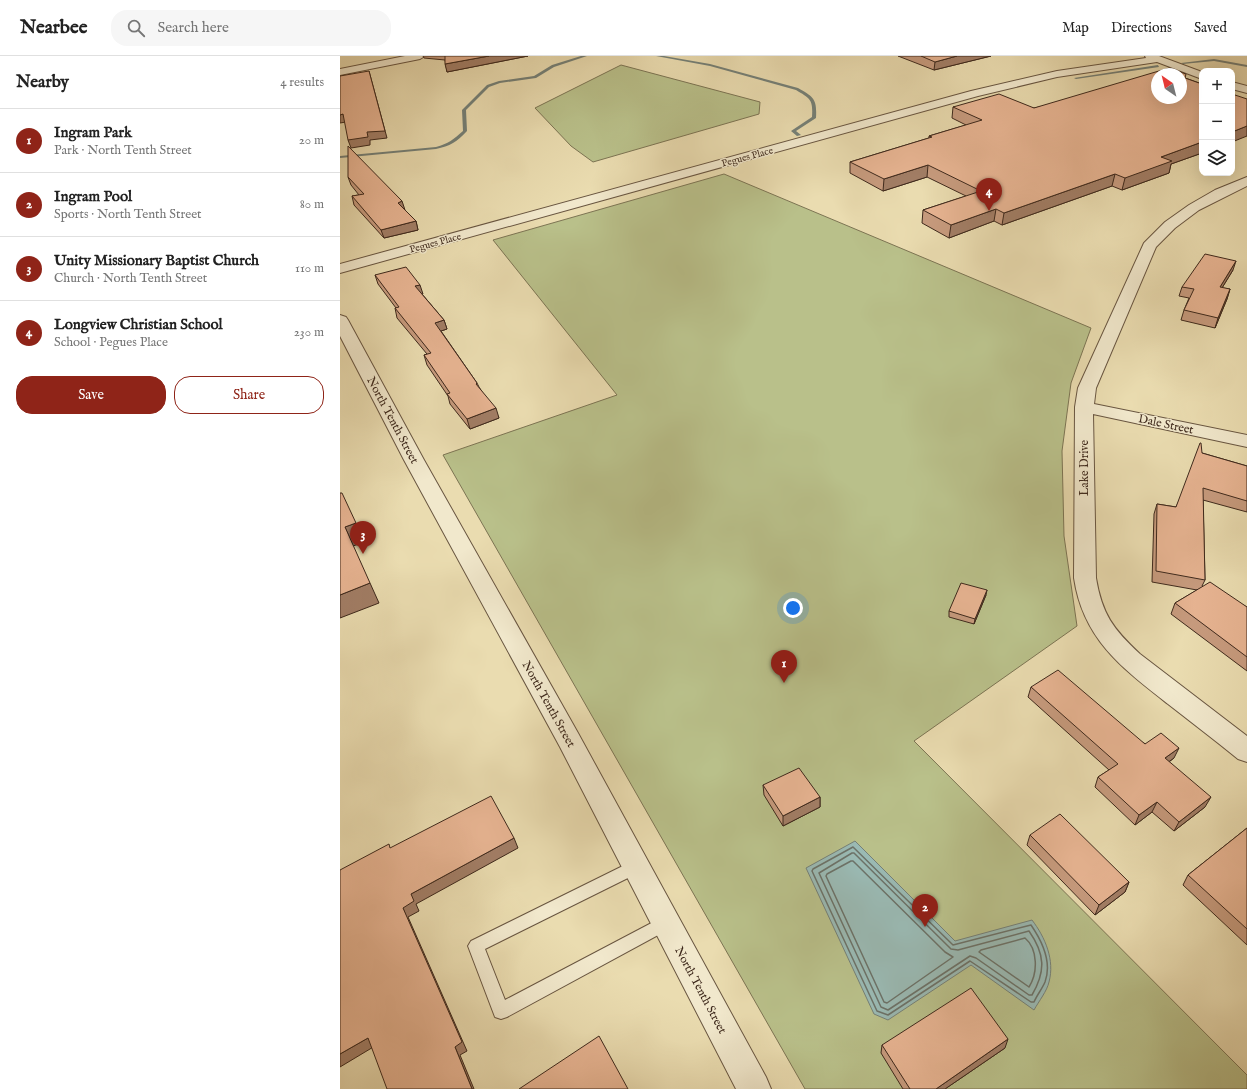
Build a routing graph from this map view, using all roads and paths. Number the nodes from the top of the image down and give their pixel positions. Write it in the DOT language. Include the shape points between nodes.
graph roads {
  1 [pos="420,56"];
  2 [pos="1153,58"];
  3 [pos="340,72"];
  4 [pos="1199,75"];
  5 [pos="1235,86"];
  6 [pos="1247,90"];
  7 [pos="1247,181"];
  8 [pos="1228,188"];
  9 [pos="1247,196"];
  10 [pos="340,269"];
  11 [pos="340,320"];
  12 [pos="1084,407"];
  13 [pos="1247,441"];
  14 [pos="1247,752"];
  15 [pos="637,866"];
  16 [pos="666,923"];
  17 [pos="754,1089"];
  1 -- 3 [label="street"];
  2 -- 4 [label="street"];
  2 -- 10 [label="street, Pegues Place" via="1057,74 981,91"];
  5 -- 6 [label="street"];
  7 -- 8 [label="street, Lake Drive"];
  8 -- 9 [label="street"];
  8 -- 12 [label="street, Lake Drive" via="1183,214 1164,229 1149,246 1087,388"];
  11 -- 15 [label="street, North Tenth Street"];
  12 -- 13 [label="street, Dale Street"];
  12 -- 14 [label="street, Lake Drive" via="1085,578 1093,613 1113,642 1132,662"];
  15 -- 16 [label="street, North Tenth Street"];
  15 -- 16 [label="lane" via="476,946 500,1011"];
  16 -- 17 [label="street, North Tenth Street"];
}
